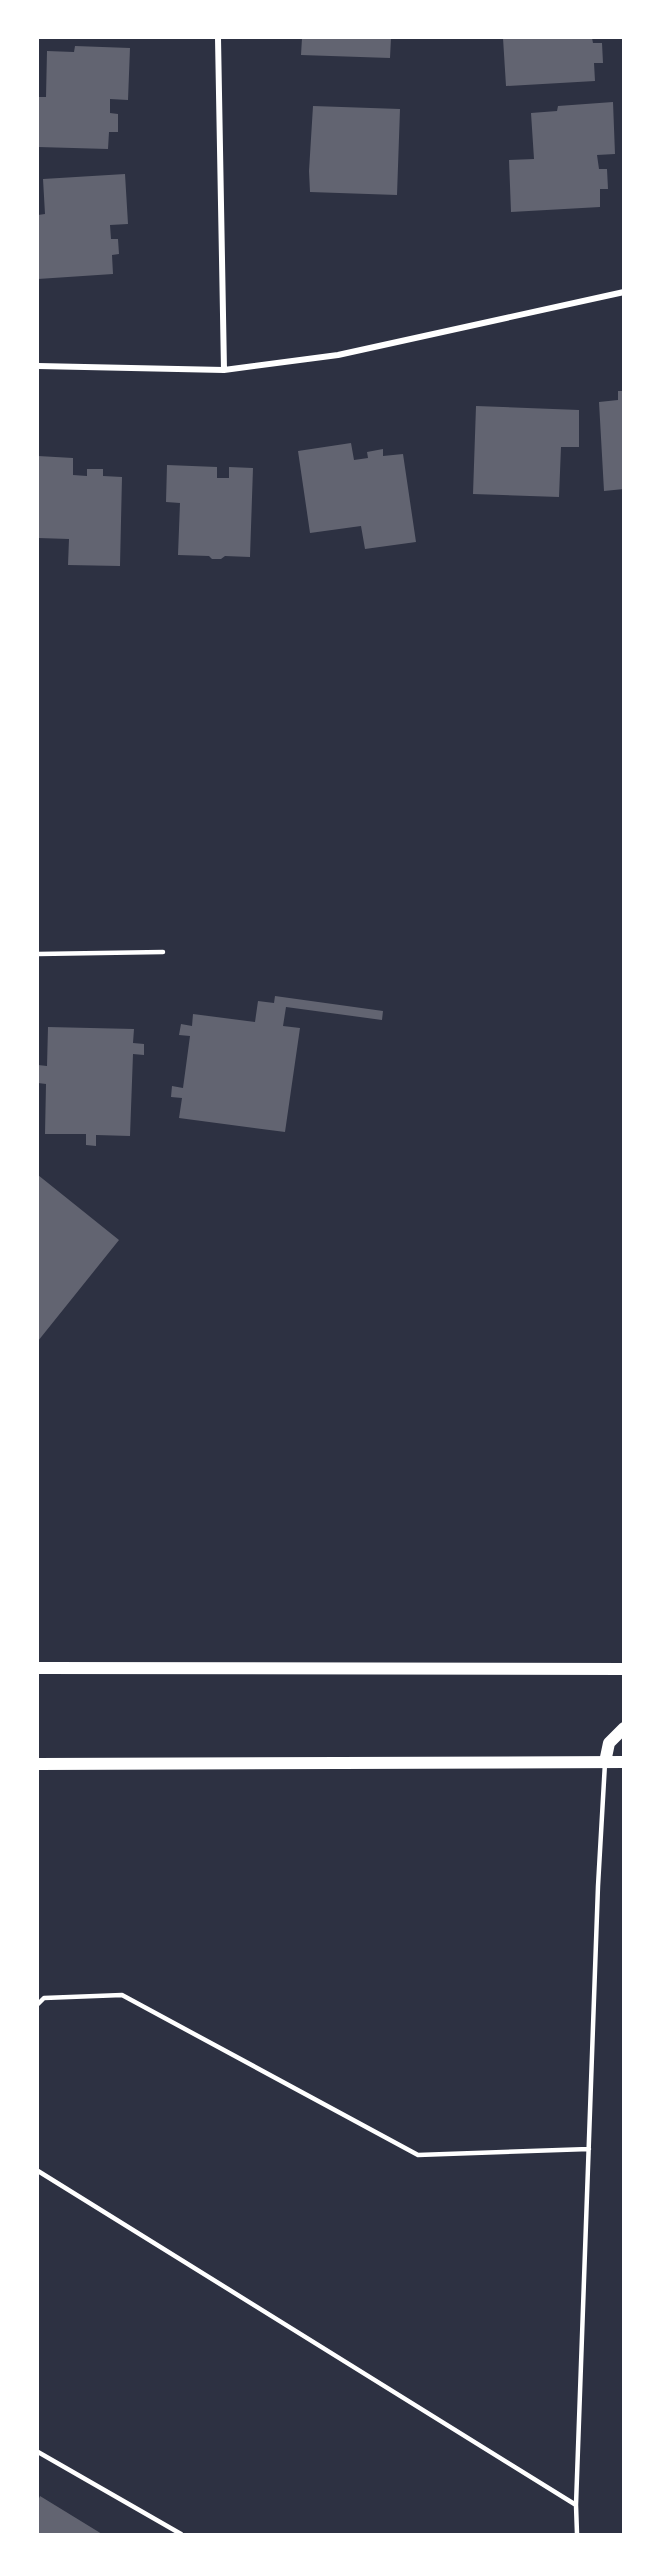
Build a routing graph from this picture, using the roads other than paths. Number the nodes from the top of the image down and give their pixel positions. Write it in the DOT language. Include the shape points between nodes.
graph roads {
  1 [pos="218,38"];
  2 [pos="624,292"];
  3 [pos="38,366"];
  4 [pos="224,370"];
  5 [pos="163,952"];
  6 [pos="38,954"];
  7 [pos="38,1668"];
  8 [pos="624,1669"];
  9 [pos="624,1728"];
  10 [pos="605,1762"];
  11 [pos="624,1762"];
  12 [pos="38,1764"];
  13 [pos="38,2004"];
  14 [pos="590,2149"];
  15 [pos="38,2171"];
  16 [pos="38,2452"];
  17 [pos="576,2505"];
  18 [pos="181,2535"];
  19 [pos="577,2535"];
  1 -- 4 [label="street"];
  2 -- 4 [label="street" via="338,355"];
  3 -- 4 [label="street"];
  5 -- 6 [label="lane"];
  7 -- 8 [label="main road"];
  9 -- 10 [label="main road" via="609,1743"];
  10 -- 11 [label="main road"];
  10 -- 12 [label="main road"];
  10 -- 14 [label="lane" via="597,1886"];
  13 -- 14 [label="lane" via="44,1998 122,1995 418,2155"];
  14 -- 17 [label="lane"];
  15 -- 17 [label="lane"];
  16 -- 18 [label="lane"];
  17 -- 19 [label="lane"];
}
